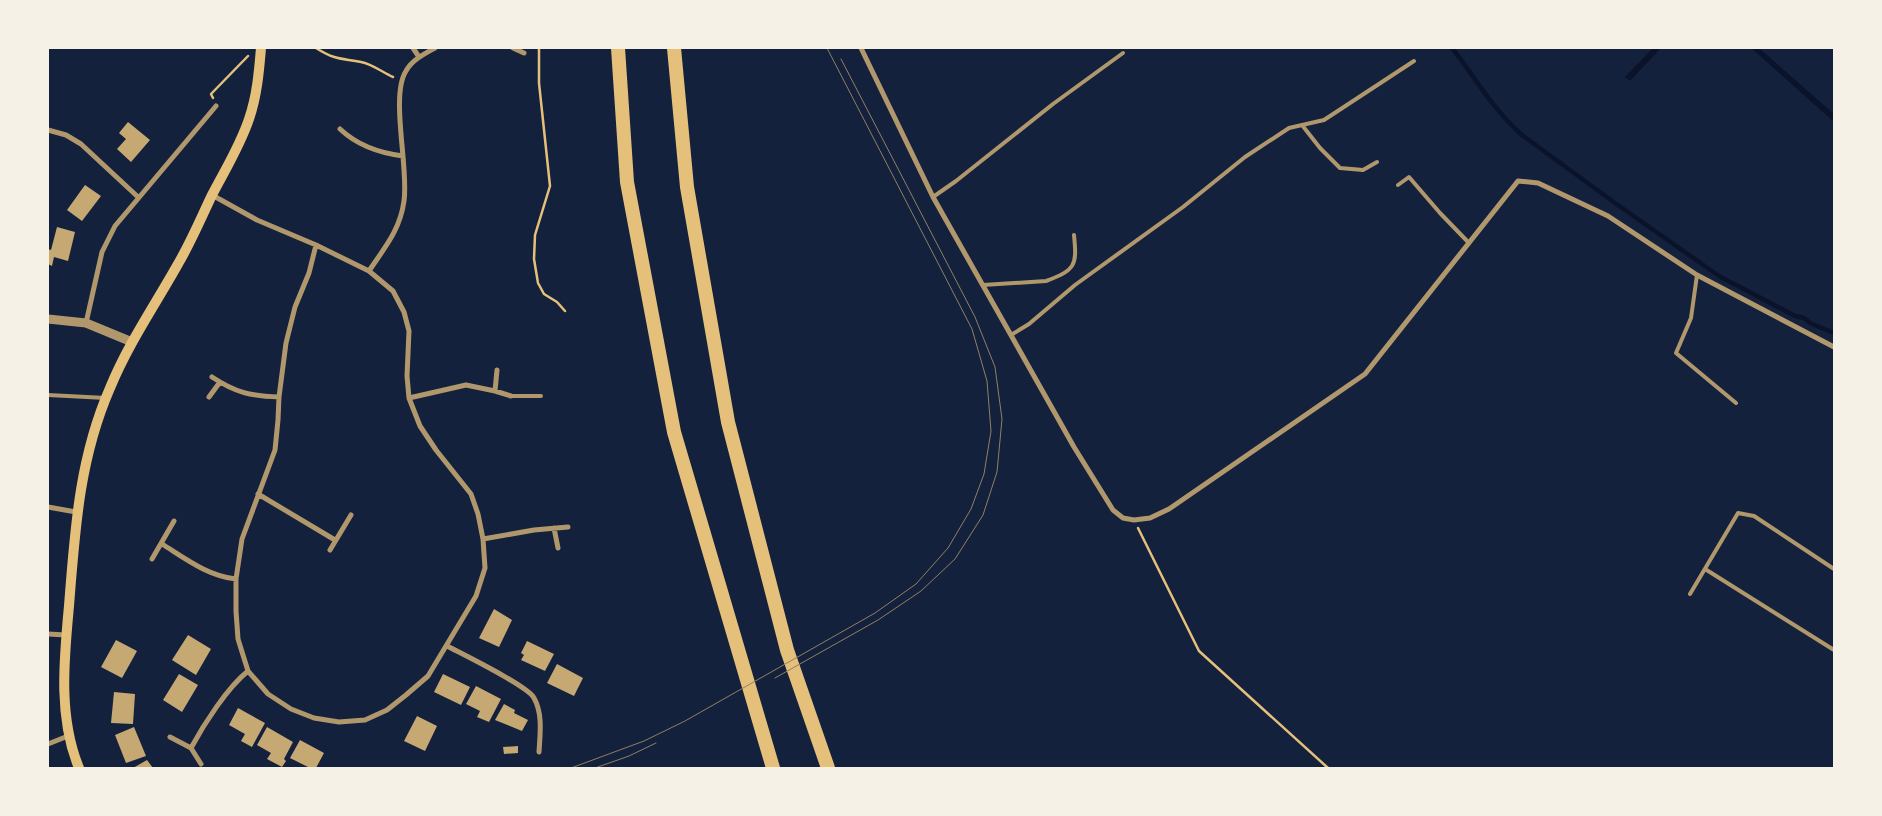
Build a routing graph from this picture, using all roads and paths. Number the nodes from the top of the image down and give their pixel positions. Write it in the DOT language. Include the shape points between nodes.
graph roads {
  1 [pos="261,48"];
  2 [pos="316,48"];
  3 [pos="413,48"];
  4 [pos="435,48"];
  5 [pos="514,48"];
  6 [pos="538,48"];
  7 [pos="618,48"];
  8 [pos="674,48"];
  9 [pos="861,48"];
  10 [pos="524,53"];
  11 [pos="1123,53"];
  12 [pos="250,54"];
  13 [pos="420,57"];
  14 [pos="1414,61"];
  15 [pos="401,80"];
  16 [pos="216,106"];
  17 [pos="1302,125"];
  18 [pos="340,129"];
  19 [pos="48,130"];
  20 [pos="403,156"];
  21 [pos="1377,162"];
  22 [pos="1398,185"];
  23 [pos="212,196"];
  24 [pos="138,197"];
  25 [pos="933,197"];
  26 [pos="1074,235"];
  27 [pos="1469,243"];
  28 [pos="316,245"];
  29 [pos="369,272"];
  30 [pos="1697,275"];
  31 [pos="983,285"];
  32 [pos="565,312"];
  33 [pos="48,319"];
  34 [pos="86,323"];
  35 [pos="1011,335"];
  36 [pos="132,342"];
  37 [pos="1834,347"];
  38 [pos="498,370"];
  39 [pos="212,377"];
  40 [pos="220,382"];
  41 [pos="495,391"];
  42 [pos="48,395"];
  43 [pos="511,396"];
  44 [pos="541,396"];
  45 [pos="209,397"];
  46 [pos="278,397"];
  47 [pos="106,398"];
  48 [pos="409,398"];
  49 [pos="1736,403"];
  50 [pos="258,494"];
  51 [pos="48,508"];
  52 [pos="76,512"];
  53 [pos="351,515"];
  54 [pos="1134,520"];
  55 [pos="174,521"];
  56 [pos="568,527"];
  57 [pos="554,528"];
  58 [pos="484,539"];
  59 [pos="335,540"];
  60 [pos="162,544"];
  61 [pos="558,548"];
  62 [pos="330,550"];
  63 [pos="152,559"];
  64 [pos="1705,569"];
  65 [pos="1834,569"];
  66 [pos="236,579"];
  67 [pos="1690,594"];
  68 [pos="48,634"];
  69 [pos="66,635"];
  70 [pos="447,646"];
  71 [pos="1834,650"];
  72 [pos="248,672"];
  73 [pos="68,736"];
  74 [pos="170,737"];
  75 [pos="48,744"];
  76 [pos="191,748"];
  77 [pos="539,752"];
  78 [pos="201,764"];
  79 [pos="79,768"];
  80 [pos="773,768"];
  81 [pos="828,768"];
  82 [pos="1328,768"];
  1 -- 23 [label="main road" via="250,117"];
  2 -- 15 [label="path" via="342,60 362,62"];
  3 -- 13 [label="street"];
  4 -- 13 [label="street"];
  5 -- 10 [label="street"];
  6 -- 32 [label="path" via="550,186 535,235 534,259 538,283 544,294"];
  7 -- 80 [label="highway" via="628,182 674,432"];
  8 -- 81 [label="highway" via="687,187 728,422 787,650"];
  9 -- 25 [label="street"];
  11 -- 25 [label="lane"];
  12 -- 16 [label="path" via="211,94"];
  13 -- 15 [label="street" via="410,65"];
  14 -- 17 [label="lane" via="1324,120"];
  15 -- 20 [label="street"];
  16 -- 24 [label="street"];
  17 -- 21 [label="lane" via="1340,168 1363,170"];
  17 -- 35 [label="lane" via="1289,128 1245,157"];
  18 -- 20 [label="street" via="360,144"];
  19 -- 24 [label="street" via="82,144"];
  20 -- 29 [label="street" via="405,186 397,229"];
  22 -- 27 [label="lane" via="1409,177"];
  23 -- 28 [label="street" via="257,220"];
  23 -- 36 [label="main road" via="179,263"];
  24 -- 34 [label="street" via="115,226 102,252"];
  25 -- 31 [label="street"];
  26 -- 31 [label="lane" via="1074,264 1056,278"];
  27 -- 30 [label="street" via="1518,181 1538,183 1608,216"];
  27 -- 54 [label="street" via="1364,374 1169,509 1150,518"];
  28 -- 29 [label="street"];
  28 -- 46 [label="street" via="295,306"];
  29 -- 48 [label="street" via="393,291 404,312 409,332"];
  30 -- 37 [label="street"];
  30 -- 49 [label="lane" via="1690,318 1676,353"];
  31 -- 35 [label="street"];
  33 -- 34 [label="street"];
  34 -- 36 [label="street"];
  35 -- 54 [label="street" via="1113,510 1123,518"];
  36 -- 47 [label="main road"];
  38 -- 41 [label="street"];
  39 -- 40 [label="street"];
  40 -- 45 [label="street"];
  40 -- 46 [label="street" via="254,396"];
  41 -- 43 [label="street"];
  41 -- 48 [label="street" via="466,385"];
  42 -- 47 [label="lane"];
  43 -- 44 [label="lane"];
  46 -- 50 [label="street" via="274,450"];
  47 -- 52 [label="main road" via="95,425"];
  48 -- 58 [label="street" via="420,426 471,494"];
  50 -- 59 [label="street"];
  50 -- 66 [label="street" via="242,539"];
  51 -- 52 [label="street"];
  52 -- 69 [label="main road"];
  53 -- 59 [label="street"];
  54 -- 82 [label="path" via="1199,651"];
  55 -- 60 [label="street"];
  56 -- 57 [label="street"];
  57 -- 58 [label="street"];
  57 -- 61 [label="street"];
  58 -- 70 [label="street" via="485,568 476,596"];
  59 -- 62 [label="street"];
  60 -- 63 [label="street"];
  60 -- 66 [label="street" via="203,570 221,578"];
  64 -- 65 [label="lane" via="1738,513 1754,516"];
  64 -- 67 [label="lane"];
  64 -- 71 [label="lane"];
  66 -- 72 [label="street" via="238,639"];
  68 -- 69 [label="street"];
  69 -- 73 [label="main road" via="64,680"];
  70 -- 72 [label="street" via="428,676 406,696 365,720 339,722 314,718 291,709 268,694"];
  70 -- 77 [label="street" via="533,696 541,726"];
  72 -- 76 [label="street" via="236,681"];
  73 -- 75 [label="street"];
  73 -- 79 [label="main road"];
  74 -- 76 [label="street"];
  76 -- 78 [label="street"];
}
